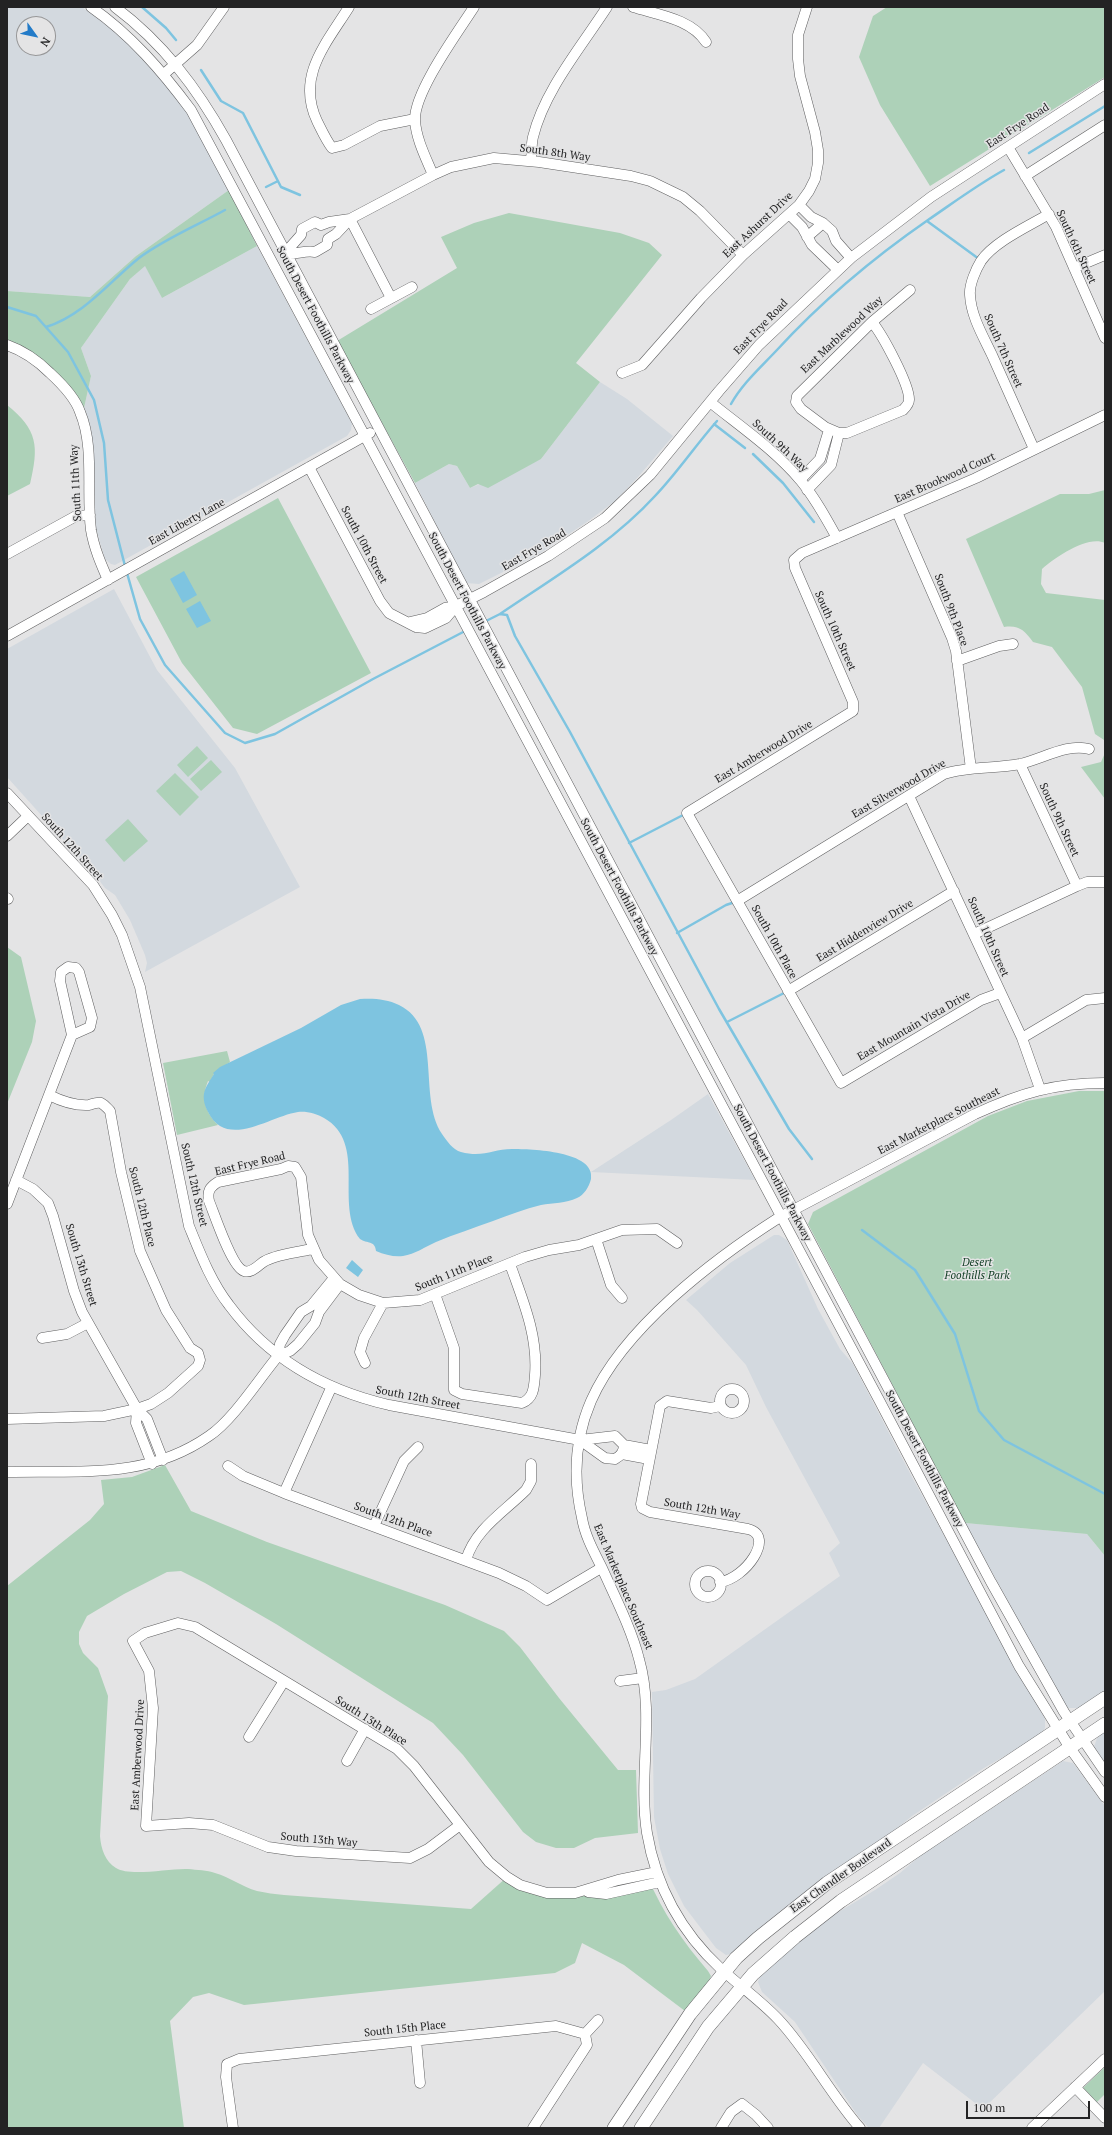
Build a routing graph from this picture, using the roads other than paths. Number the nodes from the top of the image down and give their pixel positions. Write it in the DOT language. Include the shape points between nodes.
graph roads {
  1 [pos="91,7"];
  2 [pos="115,7"];
  3 [pos="224,7"];
  4 [pos="349,7"];
  5 [pos="474,7"];
  6 [pos="606,7"];
  7 [pos="633,7"];
  8 [pos="806,7"];
  9 [pos="706,42"];
  10 [pos="176,64"];
  11 [pos="164,74"];
  12 [pos="1105,84"];
  13 [pos="415,119"];
  14 [pos="1105,125"];
  15 [pos="1008,147"];
  16 [pos="532,161"];
  17 [pos="433,175"];
  18 [pos="1025,176"];
  19 [pos="799,204"];
  20 [pos="789,214"];
  21 [pos="1049,214"];
  22 [pos="350,219"];
  23 [pos="823,223"];
  24 [pos="321,225"];
  25 [pos="301,235"];
  26 [pos="808,237"];
  27 [pos="328,239"];
  28 [pos="836,241"];
  29 [pos="309,251"];
  30 [pos="822,252"];
  31 [pos="286,253"];
  32 [pos="1105,255"];
  33 [pos="743,256"];
  34 [pos="851,258"];
  35 [pos="1074,268"];
  36 [pos="838,270"];
  37 [pos="412,287"];
  38 [pos="910,290"];
  39 [pos="391,298"];
  40 [pos="371,309"];
  41 [pos="872,322"];
  42 [pos="1105,338"];
  43 [pos="7,345"];
  44 [pos="622,373"];
  45 [pos="710,402"];
  46 [pos="1105,415"];
  47 [pos="378,429"];
  48 [pos="834,431"];
  49 [pos="365,436"];
  50 [pos="1034,449"];
  51 [pos="309,467"];
  52 [pos="800,480"];
  53 [pos="807,490"];
  54 [pos="897,512"];
  55 [pos="90,515"];
  56 [pos="837,538"];
  57 [pos="7,554"];
  58 [pos="794,560"];
  59 [pos="111,578"];
  60 [pos="469,600"];
  61 [pos="456,606"];
  62 [pos="410,622"];
  63 [pos="7,636"];
  64 [pos="1013,644"];
  65 [pos="957,661"];
  66 [pos="853,711"];
  67 [pos="1089,749"];
  68 [pos="1020,764"];
  69 [pos="971,770"];
  70 [pos="7,793"];
  71 [pos="909,796"];
  72 [pos="687,813"];
  73 [pos="584,814"];
  74 [pos="28,816"];
  75 [pos="571,822"];
  76 [pos="7,836"];
  77 [pos="1105,882"];
  78 [pos="1077,886"];
  79 [pos="954,891"];
  80 [pos="737,901"];
  81 [pos="974,934"];
  82 [pos="788,991"];
  83 [pos="1000,993"];
  84 [pos="1105,998"];
  85 [pos="72,1035"];
  86 [pos="1022,1038"];
  87 [pos="841,1083"];
  88 [pos="1105,1083"];
  89 [pos="1040,1089"];
  90 [pos="49,1096"];
  91 [pos="295,1167"];
  92 [pos="16,1180"];
  93 [pos="7,1204"];
  94 [pos="794,1211"];
  95 [pos="780,1217"];
  96 [pos="596,1239"];
  97 [pos="678,1243"];
  98 [pos="313,1249"];
  99 [pos="510,1264"];
  100 [pos="337,1281"];
  101 [pos="435,1294"];
  102 [pos="622,1298"];
  103 [pos="383,1303"];
  104 [pos="294,1322"];
  105 [pos="88,1323"];
  106 [pos="307,1333"];
  107 [pos="42,1338"];
  108 [pos="278,1356"];
  109 [pos="365,1363"];
  110 [pos="331,1388"];
  111 [pos="720,1406"];
  112 [pos="137,1409"];
  113 [pos="7,1419"];
  114 [pos="152,1431"];
  115 [pos="140,1435"];
  116 [pos="580,1440"];
  117 [pos="418,1447"];
  118 [pos="623,1449"];
  119 [pos="650,1454"];
  120 [pos="163,1460"];
  121 [pos="152,1464"];
  122 [pos="531,1464"];
  123 [pos="228,1466"];
  124 [pos="7,1472"];
  125 [pos="284,1493"];
  126 [pos="374,1526"];
  127 [pos="466,1560"];
  128 [pos="601,1568"];
  129 [pos="720,1582"];
  130 [pos="133,1641"];
  131 [pos="642,1678"];
  132 [pos="620,1680"];
  133 [pos="284,1681"];
  134 [pos="1105,1698"];
  135 [pos="1070,1720"];
  136 [pos="1105,1724"];
  137 [pos="365,1729"];
  138 [pos="1057,1729"];
  139 [pos="249,1737"];
  140 [pos="1082,1740"];
  141 [pos="1070,1748"];
  142 [pos="347,1761"];
  143 [pos="1105,1772"];
  144 [pos="1105,1797"];
  145 [pos="460,1825"];
  146 [pos="146,1826"];
  147 [pos="657,1872"];
  148 [pos="660,1882"];
  149 [pos="586,1891"];
  150 [pos="724,1972"];
  151 [pos="742,1987"];
  152 [pos="598,2020"];
  153 [pos="585,2034"];
  154 [pos="416,2040"];
  155 [pos="1105,2059"];
  156 [pos="420,2083"];
  157 [pos="1075,2087"];
  158 [pos="1105,2118"];
  159 [pos="233,2128"];
  160 [pos="533,2128"];
  161 [pos="614,2128"];
  162 [pos="641,2128"];
  163 [pos="721,2128"];
  164 [pos="768,2128"];
  165 [pos="860,2128"];
  166 [pos="1032,2128"];
  1 -- 11 [label="street, South Desert Foothills Parkway" via="127,36"];
  2 -- 10 [label="street, South Desert Foothills Parkway" via="142,29"];
  3 -- 10 [label="street" via="207,34"];
  4 -- 13 [label="street" via="318,56 311,74 311,108 327,141 332,148 344,145 380,126"];
  5 -- 13 [label="street" via="429,79"];
  6 -- 16 [label="street" via="553,89 533,138"];
  7 -- 9 [label="street" via="691,25"];
  8 -- 19 [label="street, East Ashurst Drive" via="798,35 798,60 815,132 818,163 815,179"];
  10 -- 11 [label="street"];
  10 -- 31 [label="street, South Desert Foothills Parkway" via="209,110"];
  11 -- 49 [label="street, South Desert Foothills Parkway" via="191,110"];
  12 -- 15 [label="street, East Frye Road"];
  13 -- 17 [label="street"];
  14 -- 18 [label="street"];
  15 -- 18 [label="street, South 6th Street"];
  15 -- 34 [label="street, East Frye Road" via="931,197"];
  16 -- 17 [label="street, South 8th Way" via="494,158 451,167"];
  16 -- 33 [label="street, South 8th Way" via="631,176 669,189 700,211"];
  17 -- 22 [label="street, South 8th Way"];
  18 -- 21 [label="street, South 6th Street"];
  19 -- 20 [label="street, East Ashurst Drive"];
  19 -- 23 [label="street" via="811,217"];
  20 -- 26 [label="street"];
  20 -- 33 [label="street, East Ashurst Drive"];
  21 -- 35 [label="street, South 6th Street"];
  21 -- 50 [label="street, South 7th Street" via="1000,244 981,261 970,293 972,308"];
  22 -- 24 [label="street, South 8th Way"];
  22 -- 27 [label="street, South 8th Way"];
  22 -- 39 [label="street"];
  23 -- 26 [label="street"];
  23 -- 28 [label="street" via="832,231"];
  24 -- 25 [label="street, South 8th Way" via="315,222 302,229"];
  24 -- 27 [label="street"];
  25 -- 29 [label="street"];
  25 -- 31 [label="street, South 8th Way"];
  26 -- 30 [label="street" via="812,245"];
  27 -- 29 [label="street, South 8th Way" via="327,245 316,252"];
  28 -- 30 [label="street"];
  28 -- 34 [label="street"];
  29 -- 31 [label="street, South 8th Way" via="296,255"];
  30 -- 36 [label="street"];
  31 -- 47 [label="street, South Desert Foothills Parkway"];
  32 -- 35 [label="street"];
  33 -- 44 [label="street, East Ashurst Drive" via="701,298 642,365"];
  34 -- 36 [label="street, East Frye Road"];
  35 -- 42 [label="street, South 6th Street"];
  36 -- 45 [label="street, East Frye Road" via="759,345"];
  37 -- 39 [label="street"];
  38 -- 41 [label="street, East Marblewood Way"];
  39 -- 40 [label="street"];
  41 -- 48 [label="street, East Marblewood Way" via="797,396 796,402 801,409"];
  41 -- 48 [label="street" via="897,365 910,398 909,404 903,410 847,433"];
  43 -- 55 [label="street, South 11th Way" via="32,357 46,369 69,393 80,412 89,453"];
  45 -- 52 [label="street, South 9th Way" via="758,440"];
  45 -- 60 [label="street, East Frye Road" via="650,475 605,518 548,556"];
  46 -- 50 [label="street, East Brookwood Court"];
  47 -- 49 [label="street, East Liberty Lane"];
  47 -- 60 [label="street, South Desert Foothills Parkway"];
  48 -- 52 [label="street" via="820,459"];
  48 -- 53 [label="street" via="831,465"];
  49 -- 51 [label="street, East Liberty Lane"];
  49 -- 61 [label="street, South Desert Foothills Parkway"];
  50 -- 54 [label="street, East Brookwood Court"];
  51 -- 59 [label="street, East Liberty Lane"];
  51 -- 62 [label="street, South 10th Street" via="385,609"];
  52 -- 53 [label="street, South 9th Way"];
  53 -- 56 [label="street, South 9th Way"];
  54 -- 56 [label="street, East Brookwood Court"];
  54 -- 65 [label="street, South 9th Place" via="952,638"];
  55 -- 57 [label="street" via="76,516"];
  55 -- 59 [label="street, South 11th Way" via="94,542"];
  56 -- 58 [label="street, East Brookwood Court" via="802,553"];
  58 -- 66 [label="street, South 10th Street" via="795,568 853,702"];
  59 -- 63 [label="street, East Liberty Lane"];
  60 -- 61 [label="street, East Frye Road"];
  60 -- 73 [label="street, South Desert Foothills Parkway"];
  61 -- 62 [label="street, East Frye Road" via="445,608 430,622"];
  61 -- 75 [label="street, South Desert Foothills Parkway"];
  64 -- 65 [label="street" via="999,646"];
  65 -- 69 [label="street, South 9th Place"];
  66 -- 72 [label="street, East Amberwood Drive"];
  67 -- 68 [label="street, East Silverwood Drive" via="1071,749"];
  68 -- 69 [label="street, East Silverwood Drive"];
  68 -- 78 [label="street, South 9th Street"];
  69 -- 71 [label="street, East Silverwood Drive" via="956,770 944,774"];
  70 -- 74 [label="street, South 12th Street"];
  71 -- 79 [label="street, South 10th Street"];
  71 -- 80 [label="street, East Silverwood Drive"];
  72 -- 80 [label="street, South 10th Place"];
  73 -- 75 [label="street"];
  73 -- 94 [label="street, South Desert Foothills Parkway"];
  74 -- 76 [label="street"];
  74 -- 108 [label="street, South 12th Street" via="92,885 122,935 140,987 189,1226 202,1260 228,1304 253,1334"];
  75 -- 95 [label="street, South Desert Foothills Parkway"];
  77 -- 78 [label="street" via="1087,882"];
  78 -- 81 [label="street"];
  79 -- 81 [label="street, South 10th Street"];
  79 -- 82 [label="street, East Hiddenview Drive"];
  80 -- 82 [label="street, South 10th Place"];
  81 -- 83 [label="street, South 10th Street"];
  82 -- 87 [label="street, South 10th Place"];
  83 -- 86 [label="street, South 10th Street"];
  83 -- 87 [label="street, East Mountain Vista Drive" via="981,1000"];
  84 -- 86 [label="street" via="1086,1000"];
  85 -- 85 [label="street" via="90,1027 92,1018 79,972 76,968 68,967 61,972 60,981"];
  85 -- 90 [label="street"];
  86 -- 89 [label="street, South 10th Street"];
  88 -- 89 [label="street, East Marketplace Southeast"];
  89 -- 94 [label="street, East Marketplace Southeast" via="1003,1101 975,1114"];
  90 -- 92 [label="street"];
  90 -- 112 [label="street, South 12th Place" via="76,1104 89,1105 98,1102 110,1111 140,1251 166,1310 190,1348 198,1353 200,1360 198,1366 168,1394"];
  91 -- 98 [label="street, South 11th Place" via="301,1177 308,1234"];
  91 -- 98 [label="street, East Frye Road" via="288,1166 218,1182 211,1187 209,1200 232,1257 244,1271 250,1271 266,1260"];
  92 -- 93 [label="street"];
  92 -- 105 [label="street, South 13th Street" via="34,1189 48,1203 74,1291"];
  94 -- 95 [label="street, East Marketplace Southeast"];
  94 -- 135 [label="street, South Desert Foothills Parkway" via="1032,1658"];
  95 -- 116 [label="street, East Marketplace Southeast" via="730,1249 709,1266 660,1310 616,1359 591,1401"];
  95 -- 138 [label="street, South Desert Foothills Parkway" via="1019,1666"];
  96 -- 97 [label="street, South 11th Place" via="622,1230 657,1229"];
  96 -- 99 [label="street, South 11th Place" via="549,1250"];
  96 -- 102 [label="street" via="611,1286"];
  98 -- 100 [label="street, South 11th Place"];
  99 -- 101 [label="street, South 11th Place"];
  99 -- 101 [label="street" via="530,1320 535,1343 535,1384 529,1400 522,1403 462,1394 454,1390 454,1348"];
  100 -- 103 [label="street, South 11th Place" via="359,1295"];
  100 -- 104 [label="street" via="301,1312"];
  100 -- 106 [label="street"];
  101 -- 103 [label="street, South 11th Place" via="420,1300"];
  103 -- 109 [label="street" via="364,1338 360,1352"];
  104 -- 106 [label="street"];
  104 -- 108 [label="street" via="280,1344"];
  105 -- 107 [label="street" via="67,1334"];
  105 -- 112 [label="street, South 13th Street"];
  106 -- 108 [label="street" via="290,1351"];
  108 -- 110 [label="street, South 12th Street"];
  108 -- 120 [label="street" via="230,1416 210,1436"];
  110 -- 116 [label="street, South 12th Street" via="389,1406"];
  110 -- 125 [label="street"];
  111 -- 119 [label="street" via="711,1408 672,1401 662,1403"];
  112 -- 113 [label="street" via="104,1416"];
  112 -- 114 [label="street, South 13th Street" via="147,1419"];
  112 -- 115 [label="street, South 13th Street" via="136,1423"];
  114 -- 115 [label="street"];
  114 -- 120 [label="street, South 13th Street"];
  115 -- 121 [label="street, South 13th Street"];
  116 -- 118 [label="street, South 12th Street" via="610,1435 619,1438"];
  116 -- 118 [label="street, South 12th Street" via="605,1458 615,1459"];
  116 -- 128 [label="street, East Marketplace Southeast" via="575,1476 578,1498 582,1521"];
  117 -- 126 [label="street" via="404,1462"];
  118 -- 119 [label="street, South 12th Street"];
  119 -- 129 [label="street, South 12th Way" via="642,1508 650,1512 752,1530 758,1536 755,1556 751,1563 729,1581"];
  120 -- 121 [label="street"];
  121 -- 124 [label="street" via="101,1472"];
  122 -- 127 [label="street" via="531,1481 526,1490 480,1533"];
  123 -- 125 [label="street, South 12th Place" via="243,1476"];
  125 -- 126 [label="street, South 12th Place"];
  126 -- 127 [label="street, South 12th Place"];
  127 -- 128 [label="street, South 12th Place" via="526,1586 547,1600"];
  128 -- 131 [label="street, East Marketplace Southeast" via="640,1659"];
  130 -- 133 [label="street, South 13th Place" via="145,1633 178,1623 195,1627"];
  130 -- 146 [label="street, East Amberwood Drive" via="149,1671 152,1689"];
  131 -- 132 [label="street"];
  131 -- 147 [label="street, East Marketplace Southeast" via="645,1701 645,1811 647,1832"];
  133 -- 137 [label="street, South 13th Place"];
  133 -- 139 [label="street"];
  134 -- 135 [label="main road, East Chandler Boulevard"];
  135 -- 138 [label="main road, East Chandler Boulevard"];
  135 -- 140 [label="street, South Desert Foothills Parkway"];
  136 -- 140 [label="main road, East Chandler Boulevard"];
  137 -- 142 [label="street"];
  137 -- 145 [label="street, South 13th Place" via="397,1749 414,1766"];
  138 -- 141 [label="street, South Desert Foothills Parkway"];
  138 -- 150 [label="main road, East Chandler Boulevard" via="827,1883 758,1938"];
  140 -- 141 [label="main road, East Chandler Boulevard"];
  140 -- 143 [label="street, South Desert Foothills Parkway"];
  141 -- 144 [label="street, South Desert Foothills Parkway"];
  141 -- 151 [label="main road, East Chandler Boulevard" via="841,1901 795,1936"];
  145 -- 146 [label="street, South 13th Way" via="428,1849 410,1858 303,1852 268,1847 213,1825 189,1823"];
  145 -- 149 [label="street, South 13th Place" via="489,1862 513,1881 547,1893"];
  147 -- 148 [label="street, East Marketplace Southeast"];
  147 -- 149 [label="street, South 13th Place" via="618,1880"];
  148 -- 149 [label="street, South 13th Place" via="606,1894"];
  148 -- 150 [label="street, East Marketplace Southeast" via="665,1896 687,1931"];
  150 -- 151 [label="street, East Marketplace Southeast"];
  150 -- 161 [label="main road, East Chandler Boulevard" via="671,2039"];
  151 -- 162 [label="main road, East Chandler Boulevard" via="708,2027"];
  151 -- 165 [label="street, East Marketplace Southeast" via="778,2020"];
  152 -- 153 [label="street"];
  153 -- 154 [label="street, South 15th Place" via="556,2026"];
  153 -- 160 [label="street" via="587,2046"];
  154 -- 156 [label="street"];
  154 -- 159 [label="street, South 15th Place" via="239,2059 227,2064 226,2077"];
  155 -- 157 [label="street"];
  157 -- 158 [label="street"];
  157 -- 166 [label="street"];
  163 -- 164 [label="street" via="731,2112 742,2104"];
}
